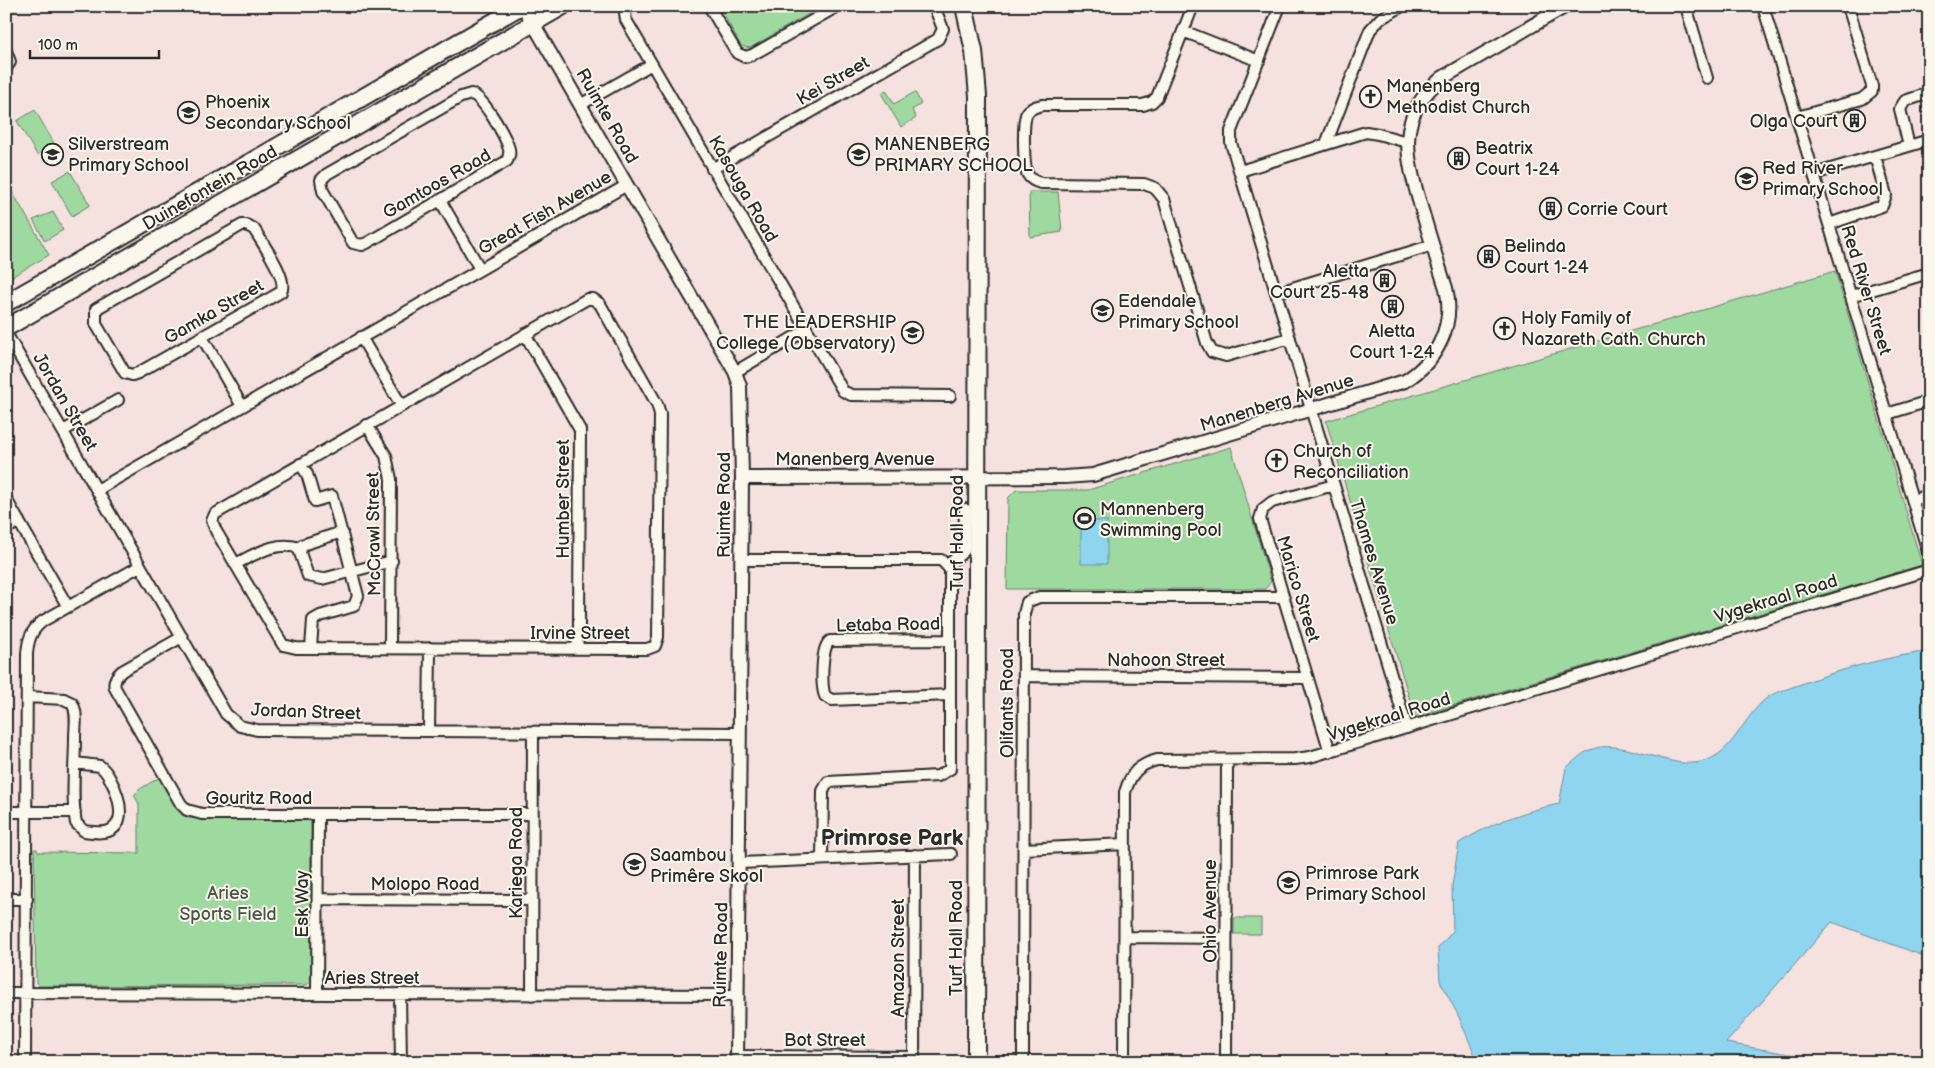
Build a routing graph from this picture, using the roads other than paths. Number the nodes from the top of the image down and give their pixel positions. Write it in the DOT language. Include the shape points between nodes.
graph roads {
  1 [pos="522,6"];
  2 [pos="563,6"];
  3 [pos="624,6"];
  4 [pos="709,6"];
  5 [pos="838,6"];
  6 [pos="934,6"];
  7 [pos="964,6"];
  8 [pos="1193,6"];
  9 [pos="1280,6"];
  10 [pos="1402,6"];
  11 [pos="1566,6"];
  12 [pos="1686,6"];
  13 [pos="1764,6"];
  14 [pos="1848,6"];
  15 [pos="533,24"];
  16 [pos="1183,31"];
  17 [pos="6,51"];
  18 [pos="1259,61"];
  19 [pos="652,64"];
  20 [pos="6,68"];
  21 [pos="1707,78"];
  22 [pos="1929,93"];
  23 [pos="580,105"];
  24 [pos="1797,118"];
  25 [pos="1929,140"];
  26 [pos="1407,142"];
  27 [pos="1326,144"];
  28 [pos="1909,146"];
  29 [pos="1875,156"];
  30 [pos="712,169"];
  31 [pos="1240,171"];
  32 [pos="1814,174"];
  33 [pos="627,185"];
  34 [pos="440,200"];
  35 [pos="1829,224"];
  36 [pos="1433,245"];
  37 [pos="480,269"];
  38 [pos="1929,273"];
  39 [pos="1276,292"];
  40 [pos="1851,296"];
  41 [pos="6,303"];
  42 [pos="6,328"];
  43 [pos="806,330"];
  44 [pos="6,333"];
  45 [pos="525,334"];
  46 [pos="202,337"];
  47 [pos="361,337"];
  48 [pos="1290,338"];
  49 [pos="735,372"];
  50 [pos="950,396"];
  51 [pos="118,400"];
  52 [pos="1929,401"];
  53 [pos="401,405"];
  54 [pos="242,406"];
  55 [pos="1312,410"];
  56 [pos="1887,414"];
  57 [pos="367,425"];
  58 [pos="63,432"];
  59 [pos="300,464"];
  60 [pos="978,477"];
  61 [pos="742,478"];
  62 [pos="1334,485"];
  63 [pos="97,490"];
  64 [pos="1929,495"];
  65 [pos="6,499"];
  66 [pos="1912,500"];
  67 [pos="965,509"];
  68 [pos="19,521"];
  69 [pos="6,529"];
  70 [pos="342,532"];
  71 [pos="300,548"];
  72 [pos="1929,555"];
  73 [pos="741,560"];
  74 [pos="392,561"];
  75 [pos="235,564"];
  76 [pos="948,565"];
  77 [pos="140,566"];
  78 [pos="1929,570"];
  79 [pos="352,571"];
  80 [pos="1283,597"];
  81 [pos="68,607"];
  82 [pos="182,637"];
  83 [pos="950,640"];
  84 [pos="311,648"];
  85 [pos="390,648"];
  86 [pos="430,648"];
  87 [pos="577,649"];
  88 [pos="1024,676"];
  89 [pos="1308,678"];
  90 [pos="949,695"];
  91 [pos="27,697"];
  92 [pos="1407,728"];
  93 [pos="429,731"];
  94 [pos="533,732"];
  95 [pos="740,733"];
  96 [pos="1330,752"];
  97 [pos="1227,760"];
  98 [pos="75,763"];
  99 [pos="6,812"];
  100 [pos="26,812"];
  101 [pos="76,812"];
  102 [pos="318,814"];
  103 [pos="532,814"];
  104 [pos="1125,844"];
  105 [pos="1024,849"];
  106 [pos="951,854"];
  107 [pos="915,855"];
  108 [pos="822,859"];
  109 [pos="740,863"];
  110 [pos="6,899"];
  111 [pos="27,899"];
  112 [pos="318,899"];
  113 [pos="532,900"];
  114 [pos="1125,937"];
  115 [pos="1226,938"];
  116 [pos="6,993"];
  117 [pos="24,993"];
  118 [pos="317,994"];
  119 [pos="400,994"];
  120 [pos="532,994"];
  121 [pos="738,995"];
  122 [pos="737,1059"];
  123 [pos="829,1059"];
  124 [pos="914,1059"];
  125 [pos="25,1062"];
  126 [pos="401,1062"];
  127 [pos="976,1062"];
  128 [pos="1023,1062"];
  129 [pos="1124,1062"];
  130 [pos="1226,1062"];
  1 -- 15 [label="street, Ruimte Road"];
  1 -- 41 [label="main road, Duinefontein Road"];
  2 -- 15 [label="main road, Duinefontein Road"];
  3 -- 19 [label="street, Kasouga Road" via="626,20"];
  4 -- 5 [label="street" via="737,53 745,57"];
  6 -- 30 [label="street, Kei Street" via="942,27 938,40"];
  7 -- 60 [label="main road, Turf Hall Road" via="974,51 978,96"];
  8 -- 16 [label="street"];
  9 -- 18 [label="street, Thames Avenue"];
  10 -- 27 [label="street" via="1380,19 1370,30"];
  11 -- 26 [label="street, Manenberg Avenue" via="1433,85 1415,110"];
  12 -- 21 [label="street"];
  13 -- 24 [label="street, Red River Street"];
  14 -- 24 [label="street" via="1872,91 1862,99"];
  15 -- 23 [label="street, Ruimte Road"];
  15 -- 42 [label="main road, Duinefontein Road"];
  16 -- 18 [label="street"];
  16 -- 48 [label="street" via="1157,97 1148,104 1043,105 1031,108 1025,122 1027,173 1041,183 1144,184 1155,188 1164,199 1212,352 1226,356"];
  17 -- 20 [label="street" via="10,62"];
  18 -- 31 [label="street, Thames Avenue" via="1231,131 1231,143"];
  19 -- 23 [label="street"];
  19 -- 30 [label="street, Kasouga Road"];
  22 -- 28 [label="street" via="1902,104 1900,112"];
  23 -- 33 [label="street, Ruimte Road"];
  24 -- 32 [label="street, Red River Street"];
  25 -- 28 [label="street"];
  26 -- 27 [label="street" via="1366,132"];
  26 -- 36 [label="street, Manenberg Avenue" via="1410,168"];
  27 -- 31 [label="street"];
  28 -- 29 [label="street"];
  29 -- 32 [label="street"];
  29 -- 35 [label="street" via="1886,195 1882,206"];
  30 -- 43 [label="street, Kasouga Road"];
  31 -- 39 [label="street, Thames Avenue"];
  32 -- 35 [label="street, Red River Street"];
  33 -- 37 [label="street, Great Fish Avenue"];
  33 -- 49 [label="street, Ruimte Road"];
  34 -- 34 [label="street, Gamtoos Road" via="367,243 357,245 350,239 322,192 321,184 327,174 461,97 475,94 508,145 510,156 503,164"];
  34 -- 37 [label="street, Great Fish Avenue"];
  35 -- 40 [label="street, Red River Street"];
  36 -- 39 [label="street"];
  36 -- 55 [label="street, Manenberg Avenue" via="1449,309 1443,336 1428,361 1398,384"];
  37 -- 47 [label="street, Great Fish Avenue"];
  38 -- 40 [label="street"];
  39 -- 48 [label="street, Thames Avenue"];
  40 -- 56 [label="street, Red River Street"];
  43 -- 49 [label="street"];
  43 -- 50 [label="street, Kasouga Road" via="846,394"];
  44 -- 58 [label="street, Jordan Street"];
  45 -- 53 [label="street, Irvine Street"];
  45 -- 87 [label="street, Humber Street" via="580,430"];
  45 -- 87 [label="street, Irvine Street" via="585,300 598,301 660,414 657,642 653,648 647,649"];
  46 -- 46 [label="street, Gamka Street" via="132,375 122,369 94,315 99,306 237,227 251,226 282,278 283,288 277,295"];
  46 -- 54 [label="street"];
  47 -- 53 [label="street"];
  47 -- 54 [label="street, Great Fish Avenue"];
  48 -- 55 [label="street, Thames Avenue"];
  49 -- 61 [label="street, Ruimte Road" via="742,401"];
  51 -- 58 [label="street"];
  52 -- 56 [label="street"];
  53 -- 57 [label="street, Irvine Street"];
  54 -- 63 [label="street, Great Fish Avenue"];
  55 -- 60 [label="street, Manenberg Avenue" via="1102,473 1065,477"];
  55 -- 62 [label="street, Thames Avenue"];
  56 -- 66 [label="street, Red River Street"];
  57 -- 59 [label="street, Irvine Street"];
  57 -- 74 [label="street, McCrawl Street" via="382,447 390,470"];
  58 -- 63 [label="street, Jordan Street"];
  59 -- 70 [label="street" via="307,474 315,501 332,496"];
  59 -- 75 [label="street, Irvine Street" via="213,516 214,526"];
  60 -- 61 [label="street, Manenberg Avenue"];
  60 -- 127 [label="main road, Turf Hall Road"];
  61 -- 73 [label="street, Ruimte Road"];
  62 -- 80 [label="street, Marico Street" via="1272,502 1262,512 1262,528"];
  62 -- 92 [label="street, Thames Avenue"];
  63 -- 77 [label="street, Jordan Street"];
  64 -- 66 [label="street"];
  65 -- 68 [label="street"];
  66 -- 72 [label="street, Red River Street"];
  67 -- 76 [label="street" via="964,551"];
  68 -- 69 [label="street"];
  68 -- 81 [label="street"];
  70 -- 71 [label="street" via="310,541"];
  70 -- 79 [label="street"];
  71 -- 75 [label="street" via="279,545"];
  71 -- 79 [label="street" via="305,572 312,579"];
  73 -- 76 [label="street" via="941,560"];
  73 -- 95 [label="street, Ruimte Road"];
  74 -- 79 [label="street"];
  74 -- 85 [label="street, McCrawl Street"];
  75 -- 84 [label="street, Irvine Street" via="282,644"];
  76 -- 83 [label="street, Letaba Road"];
  77 -- 81 [label="street"];
  77 -- 82 [label="street, Jordan Street"];
  78 -- 92 [label="street, Vygekraal Road"];
  79 -- 84 [label="street" via="357,604 314,618"];
  80 -- 88 [label="street, Olifants Road" via="1032,598 1027,602 1024,614"];
  80 -- 89 [label="street, Marico Street"];
  81 -- 91 [label="street" via="37,626 29,638"];
  82 -- 93 [label="street, Jordan Street" via="226,714 244,728"];
  82 -- 102 [label="street, Gouritz Road" via="122,671 114,682 181,804 187,810 202,814"];
  83 -- 90 [label="street, Letaba Road"];
  83 -- 90 [label="street, Letaba Road" via="830,640 824,649 823,686 825,696 832,700"];
  84 -- 85 [label="street, Irvine Street"];
  85 -- 86 [label="street, Irvine Street"];
  86 -- 87 [label="street, Irvine Street"];
  86 -- 93 [label="street"];
  88 -- 89 [label="street, Nahoon Street"];
  88 -- 105 [label="street, Olifants Road"];
  89 -- 96 [label="street, Marico Street"];
  90 -- 108 [label="street, Letaba Road" via="950,769 938,776 828,782 823,791"];
  91 -- 98 [label="street" via="64,699 72,703 75,712"];
  91 -- 100 [label="street"];
  92 -- 96 [label="street, Vygekraal Road"];
  93 -- 94 [label="street, Jordan Street"];
  94 -- 95 [label="street, Jordan Street"];
  94 -- 103 [label="street, Kariega Road"];
  95 -- 109 [label="street, Ruimte Road"];
  96 -- 97 [label="street, Vygekraal Road" via="1302,759"];
  97 -- 104 [label="street, Vygekraal Road" via="1157,760 1136,769 1125,792"];
  97 -- 115 [label="street, Ohio Avenue"];
  98 -- 101 [label="street"];
  98 -- 101 [label="street" via="100,766 119,799 118,821 113,829 105,832 87,831 78,826"];
  99 -- 100 [label="street"];
  100 -- 101 [label="street"];
  100 -- 111 [label="street"];
  102 -- 103 [label="street, Gouritz Road"];
  102 -- 112 [label="street, Esk Way"];
  103 -- 113 [label="street, Kariega Road"];
  104 -- 105 [label="street"];
  104 -- 114 [label="street, Vygekraal Road"];
  105 -- 128 [label="street, Olifants Road"];
  106 -- 107 [label="street"];
  107 -- 108 [label="street"];
  107 -- 124 [label="street, Amazon Street"];
  108 -- 109 [label="street"];
  109 -- 121 [label="street, Ruimte Road"];
  110 -- 111 [label="street"];
  111 -- 117 [label="street"];
  112 -- 113 [label="street, Molopo Road"];
  112 -- 118 [label="street, Esk Way"];
  113 -- 120 [label="street, Kariega Road"];
  114 -- 115 [label="street"];
  114 -- 129 [label="street, Vygekraal Road"];
  115 -- 130 [label="street, Ohio Avenue"];
  116 -- 117 [label="street, Aries Street"];
  117 -- 118 [label="street, Aries Street"];
  117 -- 125 [label="street"];
  118 -- 119 [label="street, Aries Street"];
  119 -- 120 [label="street, Aries Street"];
  119 -- 126 [label="street"];
  120 -- 121 [label="street, Aries Street"];
  121 -- 122 [label="street, Ruimte Road"];
  122 -- 123 [label="street, Bot Street"];
  123 -- 124 [label="street, Bot Street"];
}
